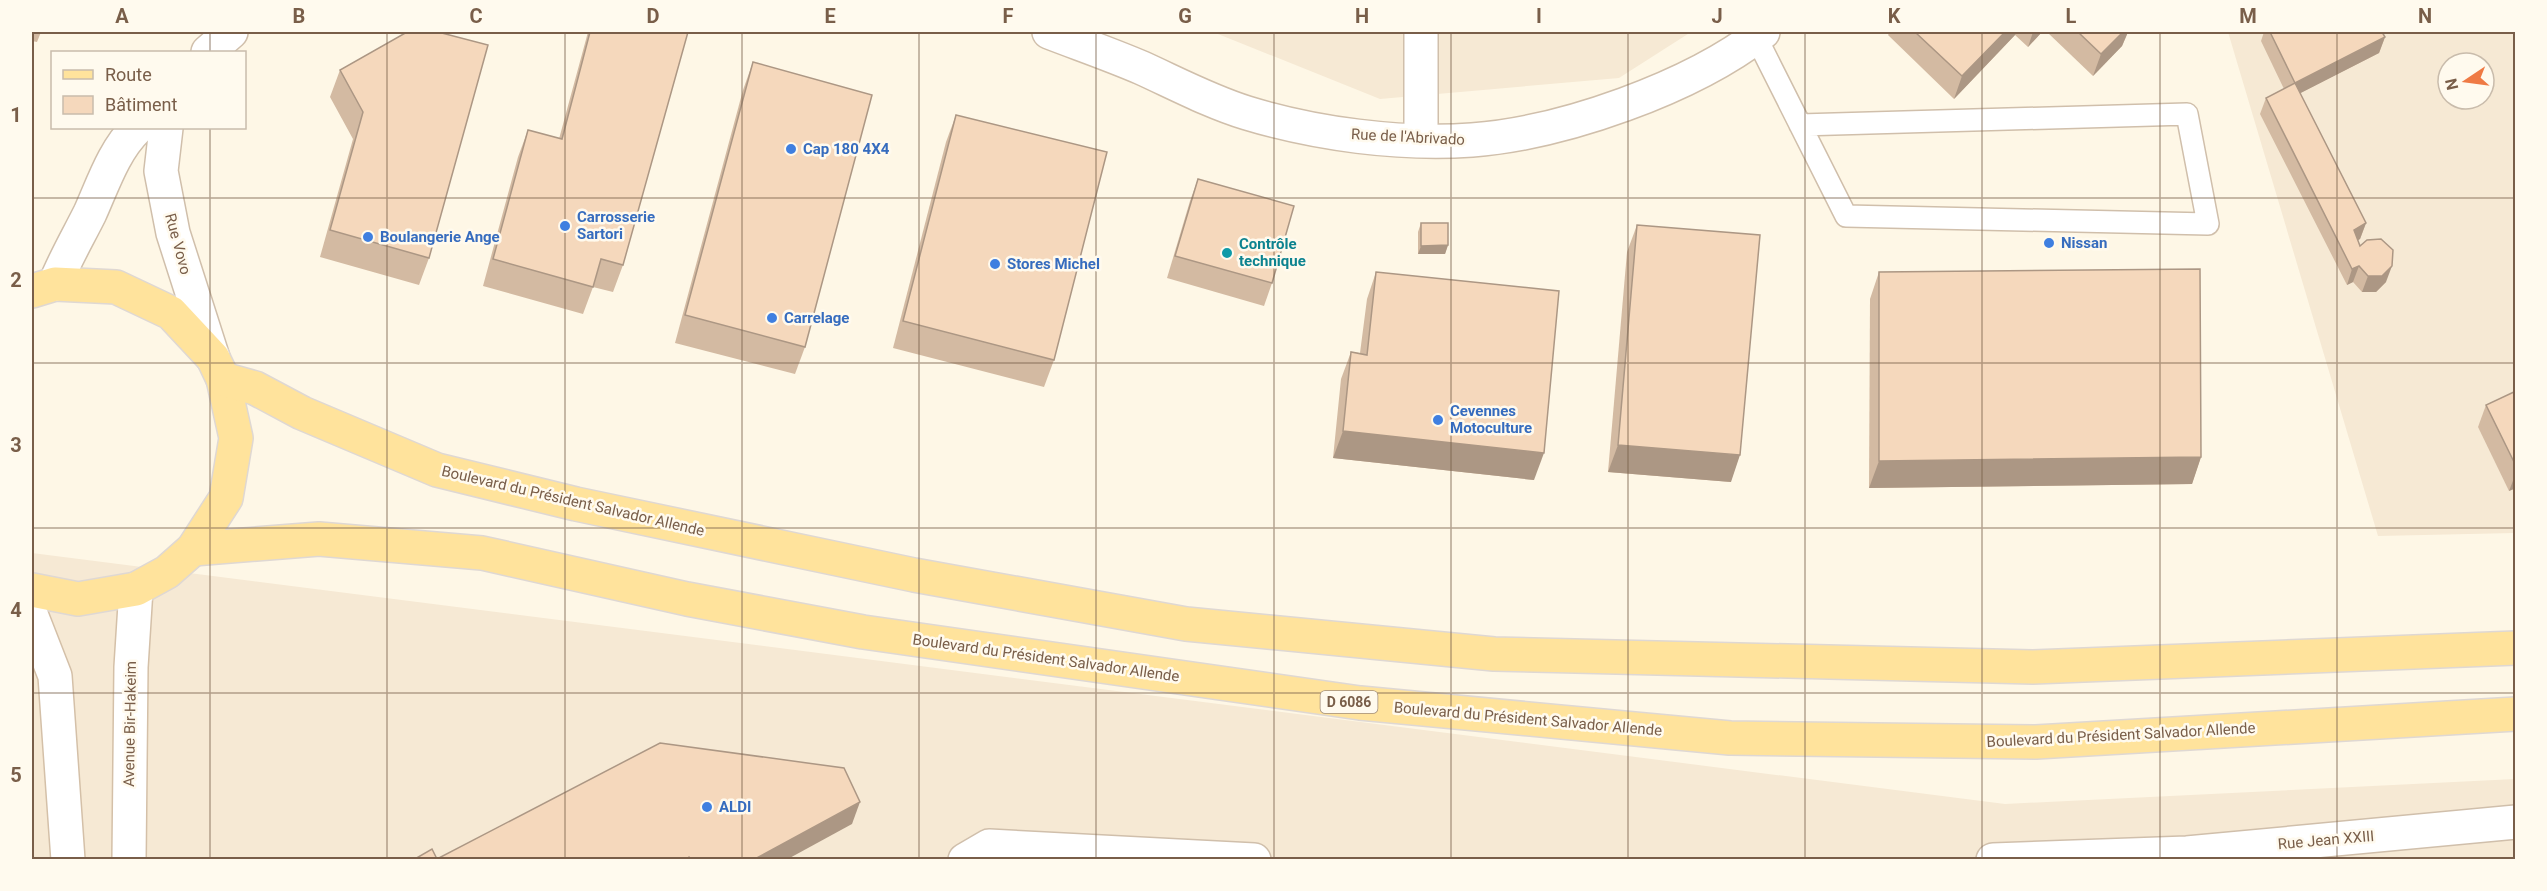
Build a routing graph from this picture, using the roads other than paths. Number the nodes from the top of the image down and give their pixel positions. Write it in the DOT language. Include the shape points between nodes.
graph roads {
  1 [pos="231,32"];
  2 [pos="1049,32"];
  3 [pos="1421,32"];
  4 [pos="1759,34"];
  5 [pos="209,51"];
  6 [pos="1800,125"];
  7 [pos="136,129"];
  8 [pos="166,129"];
  9 [pos="1421,140"];
  10 [pos="43,287"];
  11 [pos="218,368"];
  12 [pos="193,549"];
  13 [pos="136,589"];
  14 [pos="32,590"];
  15 [pos="32,618"];
  16 [pos="2516,648"];
  17 [pos="2516,714"];
  18 [pos="2516,822"];
  19 [pos="68,860"];
  20 [pos="129,860"];
  21 [pos="965,860"];
  22 [pos="1254,860"];
  23 [pos="1993,860"];
  1 -- 5 [label="street"];
  2 -- 9 [label="street, Rue de l'Abrivado" via="1245,113 1342,134"];
  3 -- 9 [label="street"];
  4 -- 6 [label="lane"];
  4 -- 9 [label="street, Rue de l'Abrivado" via="1668,87 1597,114 1472,140"];
  6 -- 6 [label="lane" via="1846,216 2208,224 2187,114"];
  7 -- 10 [label="street" via="125,140 87,218"];
  8 -- 11 [label="street, Rue Vovo" via="161,171 173,233"];
  10 -- 11 [label="main road" via="116,287 171,313"];
  11 -- 12 [label="main road" via="236,438 226,498"];
  11 -- 16 [label="main road, Boulevard du Président Salvador Allende" via="302,413 437,470 576,504 914,575 1186,624 1494,654 2033,667"];
  12 -- 13 [label="main road" via="167,572"];
  12 -- 17 [label="main road, Boulevard du Président Salvador Allende / D 6086" via="318,539 482,553 687,599 874,633 1360,703 1730,738 2036,742"];
  13 -- 14 [label="main road" via="78,599"];
  13 -- 20 [label="street, Avenue Bir-Hakeim"];
  15 -- 19 [label="street" via="55,676"];
  18 -- 23 [label="street, Rue Jean XXIII" via="2187,853"];
  21 -- 22 [label="street" via="989,846"];
}
